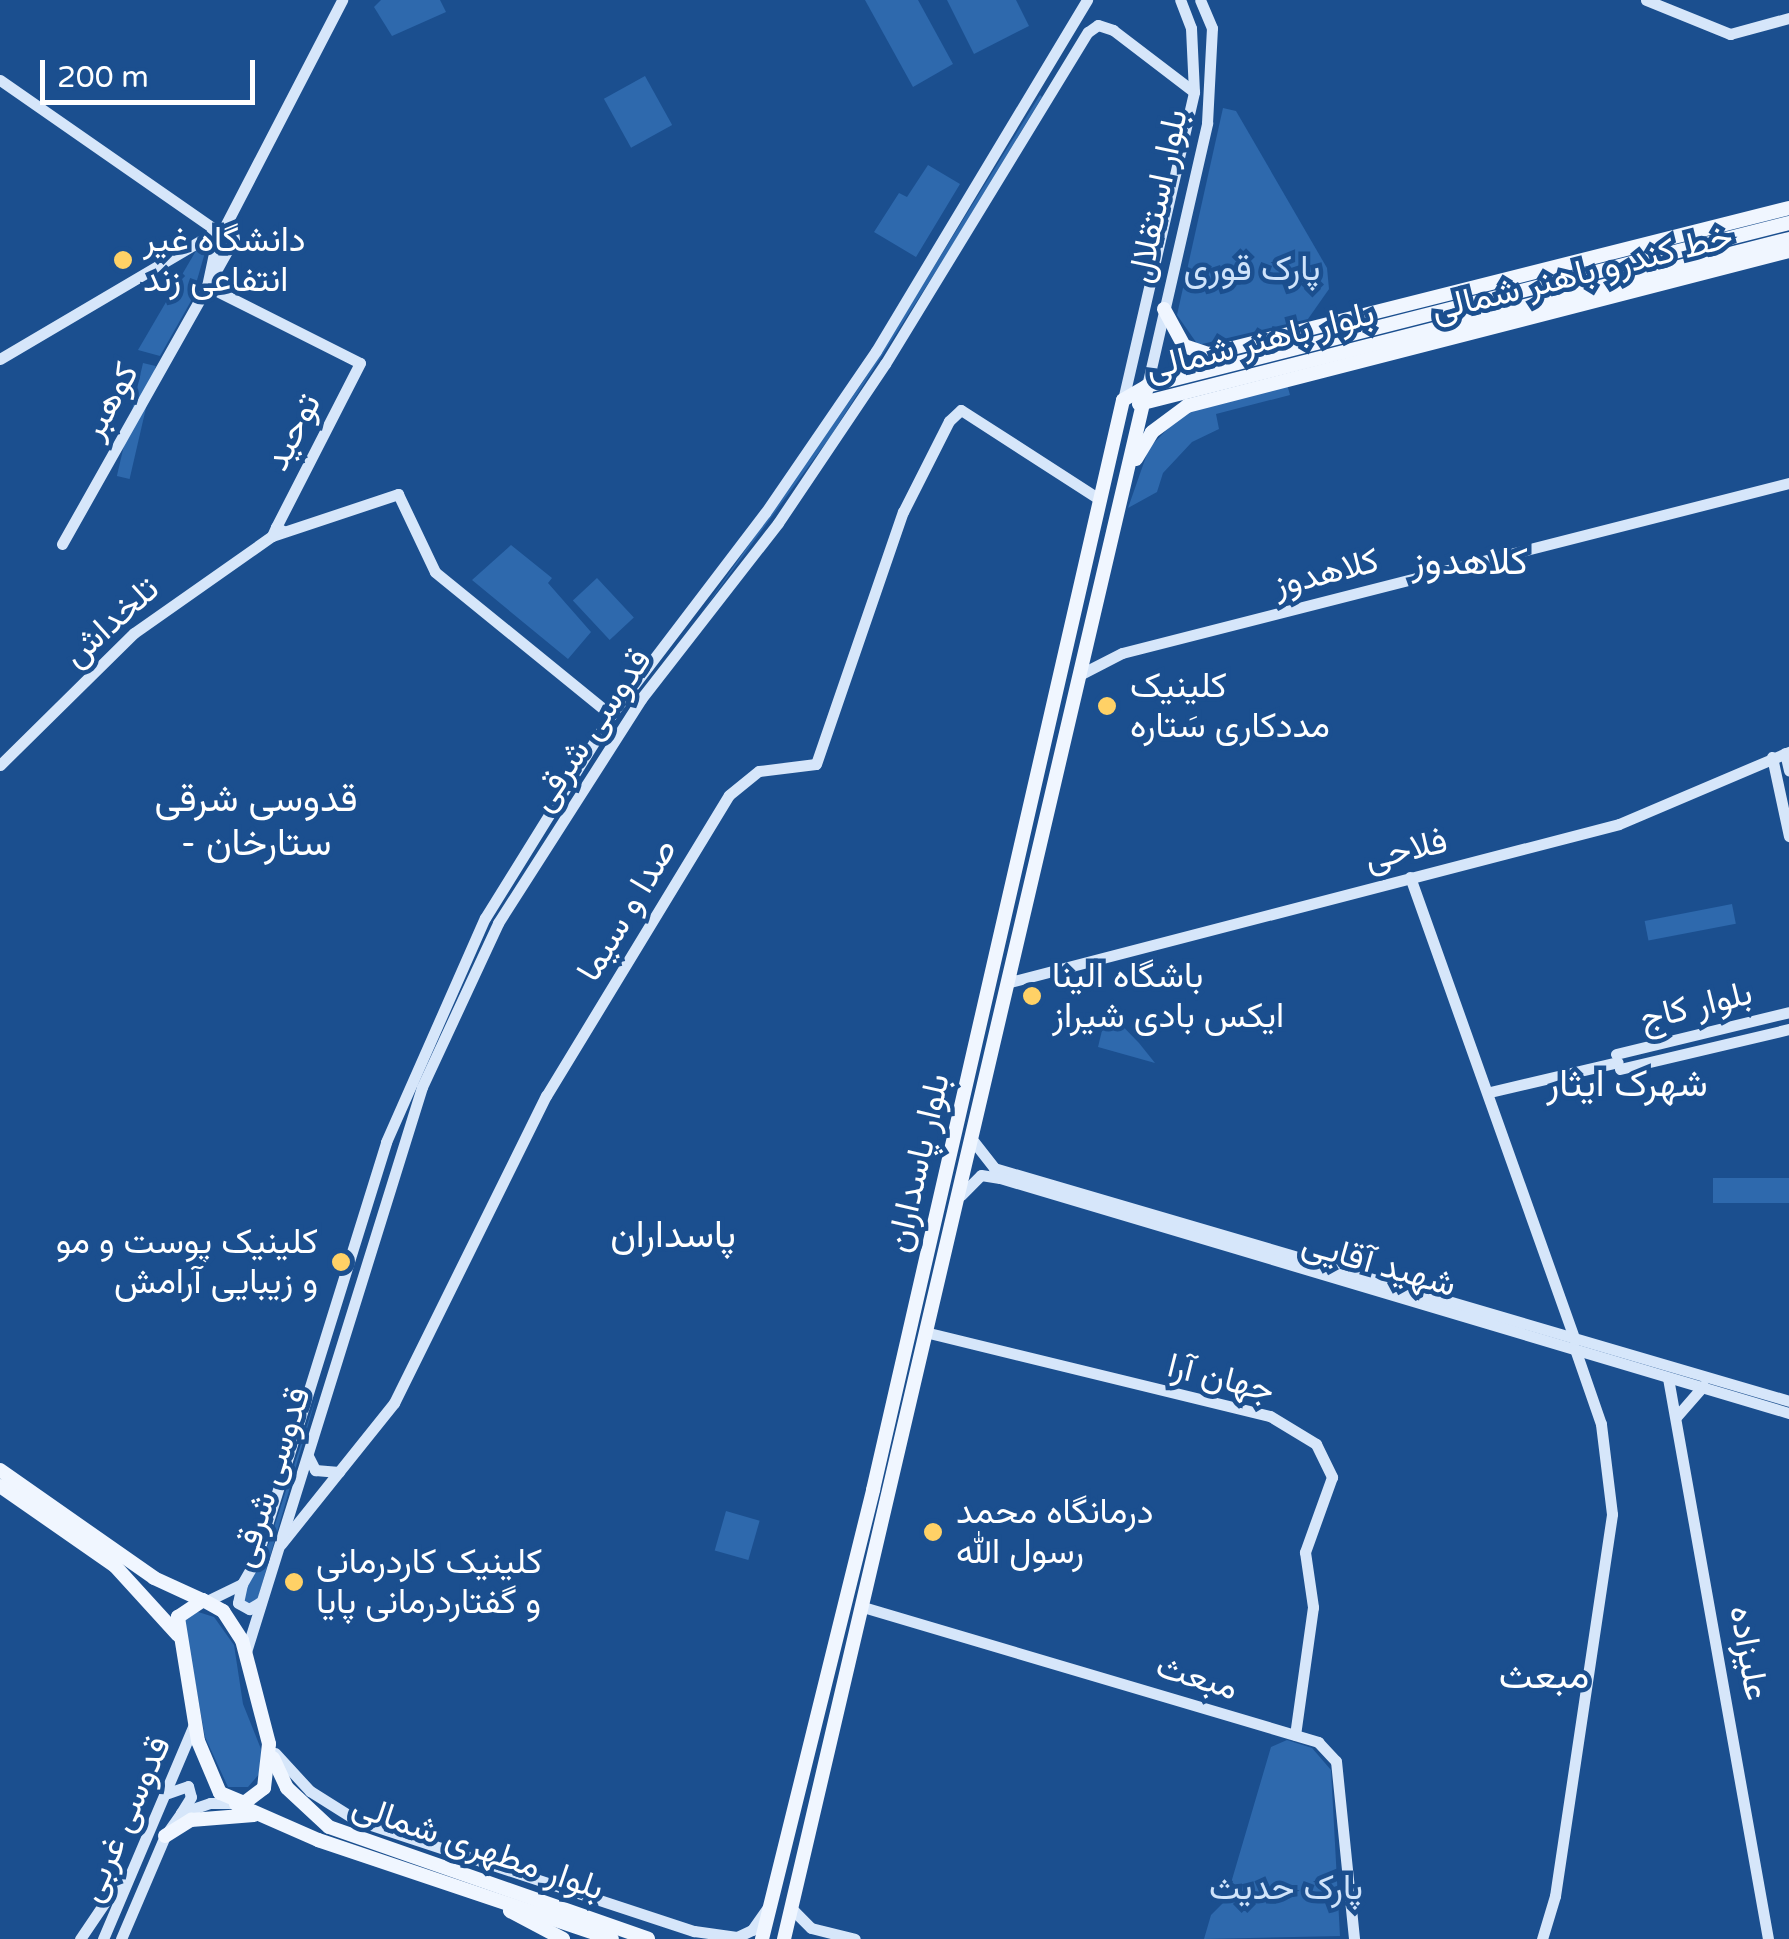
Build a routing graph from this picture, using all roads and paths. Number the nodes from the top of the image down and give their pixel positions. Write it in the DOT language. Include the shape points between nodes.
graph roads {
  1 [pos="342,0"];
  2 [pos="1087,0"];
  3 [pos="1180,0"];
  4 [pos="1646,0"];
  5 [pos="1205,4"];
  6 [pos="1789,18"];
  7 [pos="0,80"];
  8 [pos="1040,80"];
  9 [pos="1054,90"];
  10 [pos="1194,92"];
  11 [pos="1789,208"];
  12 [pos="1789,224"];
  13 [pos="221,238"];
  14 [pos="1789,239"];
  15 [pos="1789,251"];
  16 [pos="1586,259"];
  17 [pos="1622,262"];
  18 [pos="207,286"];
  19 [pos="1471,288"];
  20 [pos="1164,309"];
  21 [pos="1428,322"];
  22 [pos="1480,328"];
  23 [pos="1346,343"];
  24 [pos="1236,350"];
  25 [pos="1265,356"];
  26 [pos="0,359"];
  27 [pos="1284,366"];
  28 [pos="1232,379"];
  29 [pos="1147,386"];
  30 [pos="1253,388"];
  31 [pos="1124,400"];
  32 [pos="1142,404"];
  33 [pos="1128,472"];
  34 [pos="1789,483"];
  35 [pos="1099,499"];
  36 [pos="277,531"];
  37 [pos="62,544"];
  38 [pos="685,614"];
  39 [pos="698,624"];
  40 [pos="1089,646"];
  41 [pos="1110,656"];
  42 [pos="1083,674"];
  43 [pos="612,715"];
  44 [pos="1787,752"];
  45 [pos="1772,757"];
  46 [pos="0,765"];
  47 [pos="1789,771"];
  48 [pos="1028,812"];
  49 [pos="1049,816"];
  50 [pos="1789,836"];
  51 [pos="1410,877"];
  52 [pos="1016,958"];
  53 [pos="1026,974"];
  54 [pos="1010,982"];
  55 [pos="1789,1012"];
  56 [pos="1789,1029"];
  57 [pos="1693,1035"];
  58 [pos="1696,1050"];
  59 [pos="1618,1062"];
  60 [pos="408,1082"];
  61 [pos="422,1087"];
  62 [pos="1490,1092"];
  63 [pos="974,1142"];
  64 [pos="988,1170"];
  65 [pos="961,1195"];
  66 [pos="928,1333"];
  67 [pos="1575,1345"];
  68 [pos="1598,1356"];
  69 [pos="1588,1373"];
  70 [pos="1668,1378"];
  71 [pos="1703,1386"];
  72 [pos="1789,1402"];
  73 [pos="1789,1414"];
  74 [pos="1677,1416"];
  75 [pos="308,1456"];
  76 [pos="0,1470"];
  77 [pos="339,1472"];
  78 [pos="0,1486"];
  79 [pos="278,1547"];
  80 [pos="154,1578"];
  81 [pos="242,1584"];
  82 [pos="146,1594"];
  83 [pos="205,1601"];
  84 [pos="260,1602"];
  85 [pos="863,1607"];
  86 [pos="182,1640"];
  87 [pos="246,1655"];
  88 [pos="196,1720"];
  89 [pos="1295,1735"];
  90 [pos="270,1744"];
  91 [pos="164,1797"];
  92 [pos="236,1804"];
  93 [pos="306,1810"];
  94 [pos="181,1814"];
  95 [pos="260,1815"];
  96 [pos="300,1833"];
  97 [pos="164,1836"];
  98 [pos="133,1860"];
  99 [pos="497,1902"];
  100 [pos="768,1907"];
  101 [pos="791,1908"];
  102 [pos="80,1939"];
  103 [pos="103,1939"];
  104 [pos="121,1939"];
  105 [pos="564,1939"];
  106 [pos="612,1939"];
  107 [pos="648,1939"];
  108 [pos="762,1939"];
  109 [pos="784,1939"];
  110 [pos="855,1939"];
  111 [pos="1354,1939"];
  112 [pos="1542,1939"];
  113 [pos="1768,1939"];
  1 -- 13 [label="street, کوهبر"];
  2 -- 8 [label="street, قدوسی شرقی"];
  3 -- 10 [label="street, بلوار استقلال" via="1191,28"];
  4 -- 6 [label="street" via="1730,34"];
  5 -- 20 [label="street, بلوار استقلال" via="1213,50 1207,123"];
  7 -- 13 [label="street"];
  8 -- 9 [label="street"];
  8 -- 38 [label="street, قدوسی شرقی" via="816,442"];
  9 -- 10 [label="street, قدوسی شرقی" via="1098,26 1113,30"];
  9 -- 39 [label="street, قدوسی شرقی" via="856,408"];
  10 -- 31 [label="street, بلوار استقلال"];
  11 -- 16 [label="main road, خط کندرو باهنر شمالی"];
  12 -- 17 [label="main road, بلوار باهنر شمالی"];
  13 -- 18 [label="street, کوهبر"];
  13 -- 26 [label="street" via="191,245"];
  14 -- 21 [label="main road, بلوار باهنر شمالی"];
  15 -- 22 [label="main road, خط کندرو باهنر شمالی"];
  16 -- 17 [label="main road"];
  16 -- 19 [label="main road, خط کندرو باهنر شمالی"];
  17 -- 21 [label="main road, بلوار باهنر شمالی"];
  18 -- 36 [label="street, توحید" via="360,363"];
  18 -- 37 [label="street, کوهبر"];
  19 -- 21 [label="main road"];
  19 -- 24 [label="main road, خط کندرو باهنر شمالی"];
  20 -- 24 [label="main road, خط کندرو باهنر شمالی" via="1172,330 1193,351"];
  20 -- 29 [label="street, بلوار استقلال"];
  21 -- 22 [label="main road"];
  21 -- 23 [label="main road, بلوار باهنر شمالی"];
  22 -- 30 [label="main road, خط کندرو باهنر شمالی"];
  23 -- 25 [label="main road, بلوار باهنر شمالی"];
  23 -- 27 [label="main road, بلوار باهنر شمالی"];
  24 -- 25 [label="main road"];
  25 -- 29 [label="main road, بلوار باهنر شمالی"];
  27 -- 28 [label="main road, بلوار باهنر شمالی"];
  27 -- 30 [label="main road"];
  28 -- 30 [label="main road"];
  28 -- 32 [label="main road, بلوار باهنر شمالی"];
  29 -- 31 [label="main road, بلوار باهنر شمالی"];
  29 -- 32 [label="main road, بلوار استقلال"];
  30 -- 33 [label="main road, خط کندرو باهنر شمالی" via="1169,416"];
  31 -- 32 [label="main road, بلوار باهنر شمالی"];
  31 -- 35 [label="main road, بلوار پاسداران"];
  32 -- 33 [label="main road, بلوار پاسداران"];
  33 -- 40 [label="main road, بلوار پاسداران"];
  34 -- 41 [label="street, کلاهدوز"];
  35 -- 48 [label="main road, بلوار پاسداران"];
  35 -- 77 [label="street, صدا و سیما" via="961,410 939,437 903,512 816,764 759,771 729,795 546,1096 394,1403"];
  36 -- 43 [label="street" via="398,494 435,572"];
  36 -- 46 [label="street, تلخداش" via="147,622"];
  38 -- 39 [label="street"];
  38 -- 43 [label="street, قدوسی شرقی"];
  39 -- 61 [label="street, قدوسی شرقی" via="627,719 505,910"];
  40 -- 41 [label="street"];
  40 -- 42 [label="main road, بلوار پاسداران"];
  41 -- 42 [label="street, کلاهدوز"];
  42 -- 49 [label="main road, بلوار پاسداران"];
  43 -- 60 [label="street, قدوسی شرقی" via="485,918"];
  44 -- 45 [label="street, فلاحی"];
  44 -- 47 [label="street"];
  45 -- 50 [label="street"];
  45 -- 51 [label="street, فلاحی" via="1655,812"];
  48 -- 49 [label="main road"];
  48 -- 100 [label="main road, بلوار پاسداران" via="873,1490"];
  49 -- 52 [label="main road, بلوار پاسداران"];
  51 -- 53 [label="street, فلاحی"];
  51 -- 62 [label="street"];
  52 -- 53 [label="street"];
  52 -- 54 [label="main road, بلوار پاسداران"];
  53 -- 54 [label="street, فلاحی"];
  54 -- 63 [label="main road, بلوار پاسداران"];
  55 -- 57 [label="street, بلوار کاج"];
  56 -- 58 [label="street, بلوار کاج"];
  57 -- 58 [label="street"];
  57 -- 59 [label="street, بلوار کاج"];
  58 -- 59 [label="street, بلوار کاج"];
  59 -- 62 [label="street, بلوار کاج"];
  60 -- 61 [label="street"];
  60 -- 81 [label="street, قدوسی شرقی" via="292,1462"];
  61 -- 75 [label="street, قدوسی شرقی"];
  62 -- 67 [label="street"];
  63 -- 64 [label="street"];
  63 -- 65 [label="main road, بلوار پاسداران"];
  64 -- 65 [label="street"];
  64 -- 67 [label="street, شهید آقایی"];
  65 -- 66 [label="main road, بلوار پاسداران"];
  66 -- 85 [label="main road, بلوار پاسداران"];
  66 -- 89 [label="street, جهان آرا" via="1270,1416 1316,1444 1332,1477 1304,1552 1313,1607"];
  67 -- 68 [label="street, شهید آقایی"];
  67 -- 69 [label="street"];
  67 -- 72 [label="street, شهید آقایی"];
  68 -- 69 [label="street"];
  68 -- 70 [label="street, شهید آقایی"];
  69 -- 112 [label="street" via="1612,1514 1556,1896"];
  70 -- 71 [label="street, شهید آقایی"];
  70 -- 74 [label="street, علیزاده"];
  71 -- 73 [label="street, شهید آقایی"];
  71 -- 74 [label="street"];
  74 -- 113 [label="street, علیزاده"];
  75 -- 77 [label="street" via="315,1470"];
  75 -- 79 [label="street, قدوسی شرقی"];
  76 -- 80 [label="main road"];
  77 -- 79 [label="street, صدا و سیما"];
  78 -- 82 [label="main road"];
  79 -- 84 [label="street, قدوسی شرقی"];
  80 -- 82 [label="main road" via="156,1589"];
  80 -- 83 [label="main road"];
  81 -- 83 [label="street, قدوسی شرقی"];
  81 -- 84 [label="street" via="238,1603 248,1609"];
  82 -- 86 [label="main road"];
  83 -- 86 [label="main road" via="178,1617"];
  83 -- 87 [label="main road, بلوار مطهری شمالی" via="231,1620"];
  84 -- 87 [label="street, قدوسی شرقی"];
  85 -- 89 [label="street, مبعث"];
  85 -- 101 [label="main road, بلوار پاسداران"];
  86 -- 88 [label="main road"];
  87 -- 90 [label="main road, بلوار مطهری شمالی"];
  88 -- 91 [label="street, قدوسی غربی"];
  88 -- 92 [label="main road" via="213,1784"];
  89 -- 111 [label="street, مبعث" via="1318,1742 1336,1760"];
  90 -- 92 [label="main road" via="264,1788"];
  90 -- 93 [label="main road, بلوار مطهری شمالی" via="280,1779"];
  90 -- 100 [label="street" via="304,1786 356,1820 694,1931 736,1937 752,1930"];
  91 -- 94 [label="street" via="180,1784 188,1786 191,1797"];
  91 -- 98 [label="street, قدوسی غربی"];
  92 -- 94 [label="street, قدوسی غربی" via="210,1803"];
  92 -- 95 [label="main road, بلوار مطهری شمالی"];
  93 -- 96 [label="main road" via="293,1804 284,1811"];
  93 -- 107 [label="main road, بلوار مطهری شمالی" via="355,1836"];
  94 -- 97 [label="street, قدوسی غربی"];
  95 -- 96 [label="main road, بلوار مطهری شمالی"];
  95 -- 97 [label="main road" via="190,1820"];
  96 -- 99 [label="main road, بلوار مطهری شمالی"];
  97 -- 104 [label="street, قدوسی غربی"];
  98 -- 102 [label="street"];
  98 -- 103 [label="street, قدوسی غربی"];
  99 -- 105 [label="main road" via="540,1932"];
  99 -- 106 [label="main road, بلوار مطهری شمالی"];
  100 -- 108 [label="main road, بلوار پاسداران"];
  101 -- 109 [label="main road, بلوار پاسداران"];
  101 -- 110 [label="street" via="810,1928"];
}
